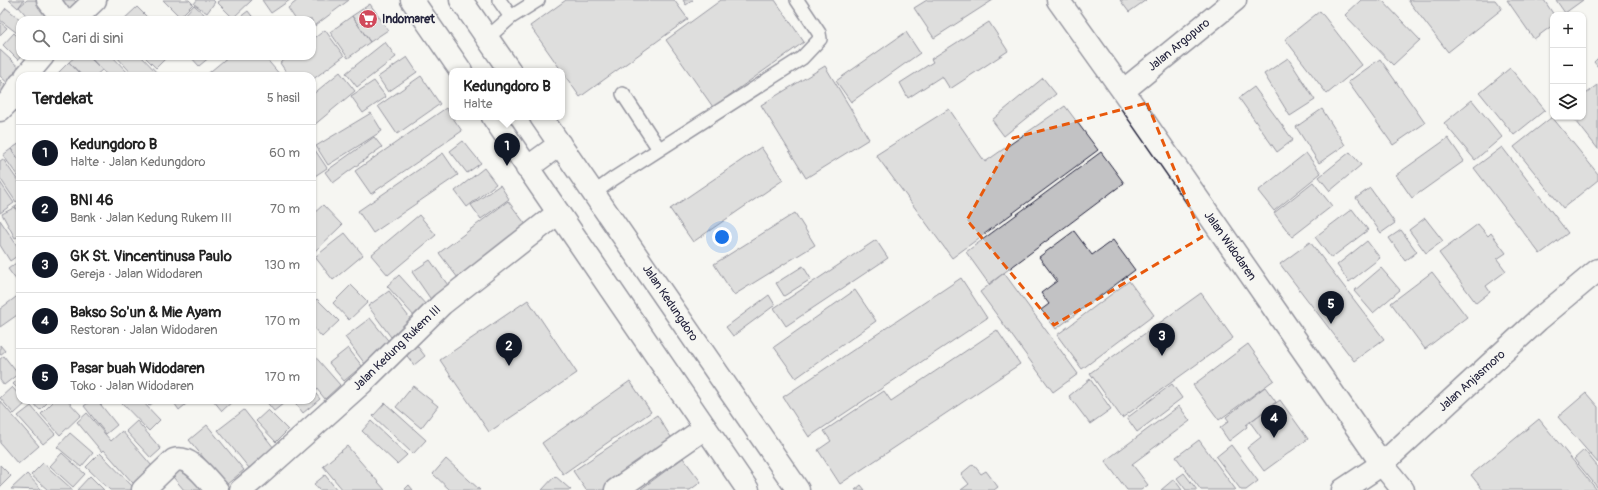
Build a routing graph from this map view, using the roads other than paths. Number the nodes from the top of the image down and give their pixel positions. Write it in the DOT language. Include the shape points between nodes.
graph roads {
  1 [pos="48,0"];
  2 [pos="94,0"];
  3 [pos="412,0"];
  4 [pos="461,0"];
  5 [pos="499,0"];
  6 [pos="538,0"];
  7 [pos="797,0"];
  8 [pos="1058,0"];
  9 [pos="1235,0"];
  10 [pos="60,16"];
  11 [pos="78,16"];
  12 [pos="511,17"];
  13 [pos="487,38"];
  14 [pos="40,60"];
  15 [pos="459,68"];
  16 [pos="508,68"];
  17 [pos="29,72"];
  18 [pos="16,90"];
  19 [pos="1123,91"];
  20 [pos="623,94"];
  21 [pos="0,110"];
  22 [pos="495,120"];
  23 [pos="543,120"];
  24 [pos="560,144"];
  25 [pos="659,149"];
  26 [pos="527,168"];
  27 [pos="594,194"];
  28 [pos="558,213"];
  29 [pos="1598,270"];
  30 [pos="706,428"];
  31 [pos="1382,464"];
  32 [pos="143,490"];
  33 [pos="216,490"];
  34 [pos="241,490"];
  35 [pos="616,490"];
  36 [pos="748,490"];
  37 [pos="798,490"];
  38 [pos="1343,490"];
  39 [pos="1403,490"];
  1 -- 10 [label="street"];
  2 -- 11 [label="street"];
  3 -- 15 [label="street"];
  4 -- 13 [label="street"];
  5 -- 12 [label="lane"];
  6 -- 12 [label="lane"];
  7 -- 25 [label="lane" via="819,33 820,39 816,44 802,58"];
  8 -- 19 [label="street, Jalan Widodaren"];
  9 -- 19 [label="street, Jalan Argopuro"];
  12 -- 13 [label="lane"];
  13 -- 16 [label="street"];
  14 -- 17 [label="street"];
  18 -- 21 [label="street"];
  19 -- 31 [label="street, Jalan Widodaren"];
  20 -- 25 [label="lane"];
  22 -- 26 [label="street"];
  23 -- 24 [label="street, Jalan Kedungdoro"];
  24 -- 26 [label="street"];
  24 -- 27 [label="street, Jalan Kedungdoro"];
  25 -- 27 [label="lane" via="612,179"];
  26 -- 28 [label="street"];
  27 -- 37 [label="street, Jalan Kedungdoro"];
  28 -- 30 [label="street"];
  28 -- 34 [label="street, Jalan Kedung Rukem III" via="442,304 363,382"];
  29 -- 31 [label="street, Jalan Anjasmoro" via="1538,320"];
  30 -- 35 [label="street"];
  30 -- 36 [label="street"];
  31 -- 38 [label="street, Jalan Anjasmoro"];
  31 -- 39 [label="street, Jalan Widodaren"];
  32 -- 33 [label="street" via="174,460 180,458 189,462"];
}
